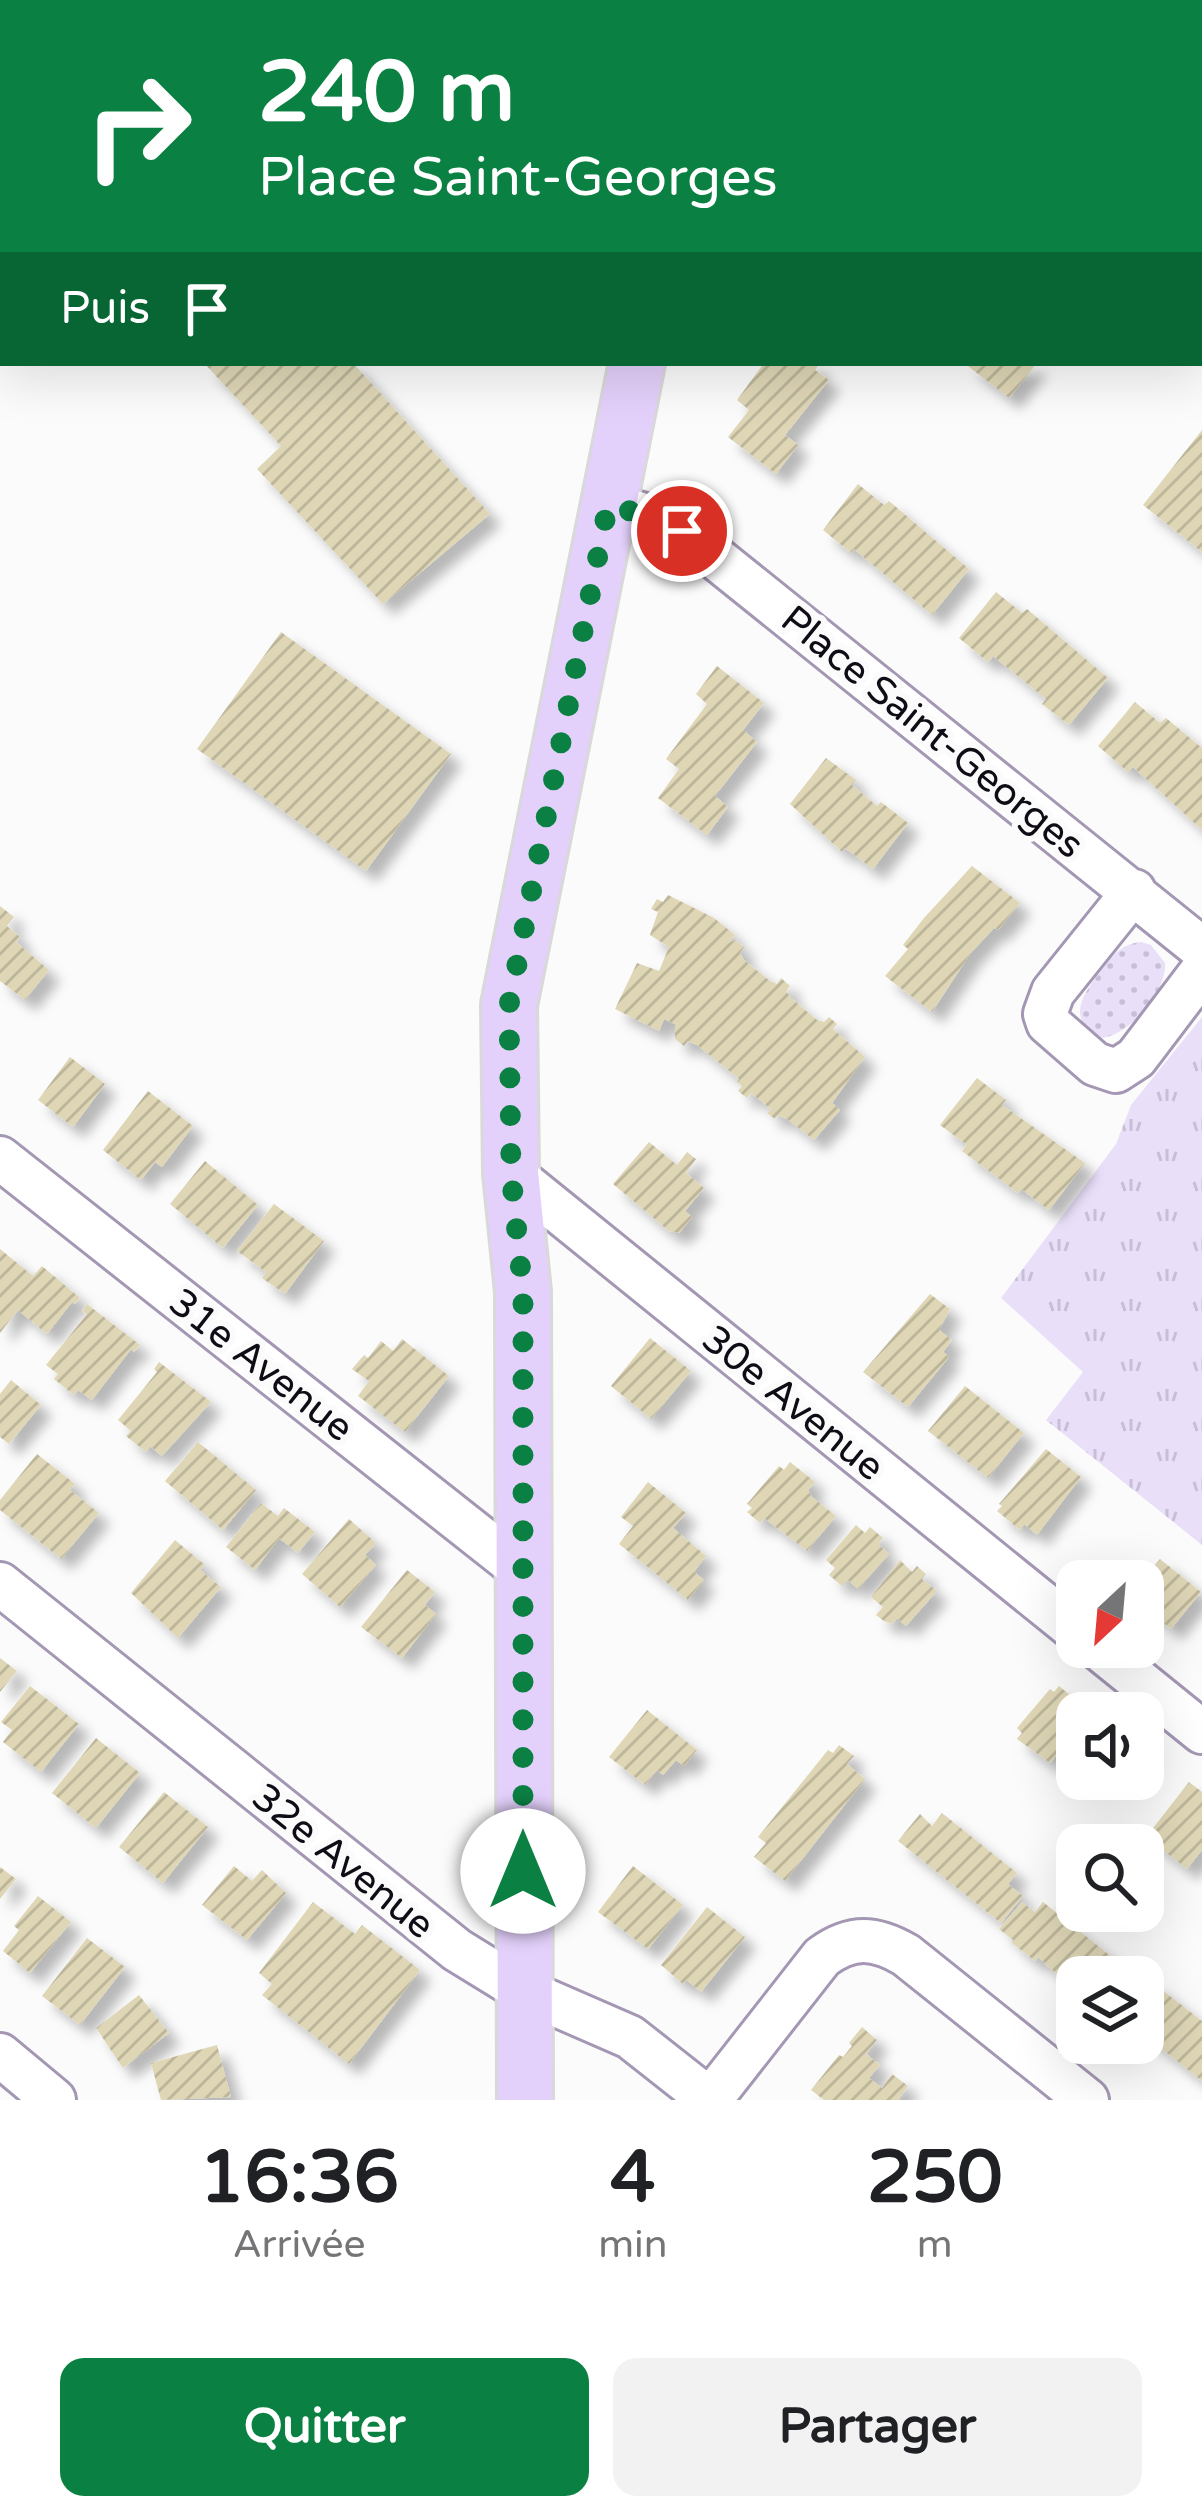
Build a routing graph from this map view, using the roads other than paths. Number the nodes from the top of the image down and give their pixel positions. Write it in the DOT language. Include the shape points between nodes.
graph roads {
  1 [pos="636,366"];
  2 [pos="608,505"];
  3 [pos="1134,891"];
  4 [pos="1202,949"];
  5 [pos="1202,971"];
  6 [pos="0,1158"];
  7 [pos="511,1173"];
  8 [pos="524,1572"];
  9 [pos="0,1584"];
  10 [pos="1056,1614"];
  11 [pos="1123,1668"];
  12 [pos="1202,1732"];
  13 [pos="522,1990"];
  14 [pos="0,2055"];
  15 [pos="53,2100"];
  16 [pos="525,2100"];
  17 [pos="710,2100"];
  18 [pos="1087,2100"];
  1 -- 2 [label="main road"];
  2 -- 3 [label="street, Place Saint-Georges" via="682,531"];
  2 -- 7 [label="main road" via="509,1005"];
  3 -- 4 [label="street, Place Saint-Georges"];
  3 -- 5 [label="street" via="1053,992 1048,1023 1095,1064 1116,1071 1136,1058"];
  6 -- 8 [label="street, 31e Avenue"];
  7 -- 8 [label="main road" via="523,1292"];
  7 -- 10 [label="street, 30e Avenue"];
  8 -- 13 [label="main road"];
  9 -- 13 [label="street, 32e Avenue" via="457,1950"];
  11 -- 12 [label="street"];
  13 -- 16 [label="main road"];
  13 -- 17 [label="street, 32e Avenue" via="630,2037"];
  14 -- 15 [label="street"];
  17 -- 18 [label="street" via="823,1958 862,1939 906,1955"];
}
